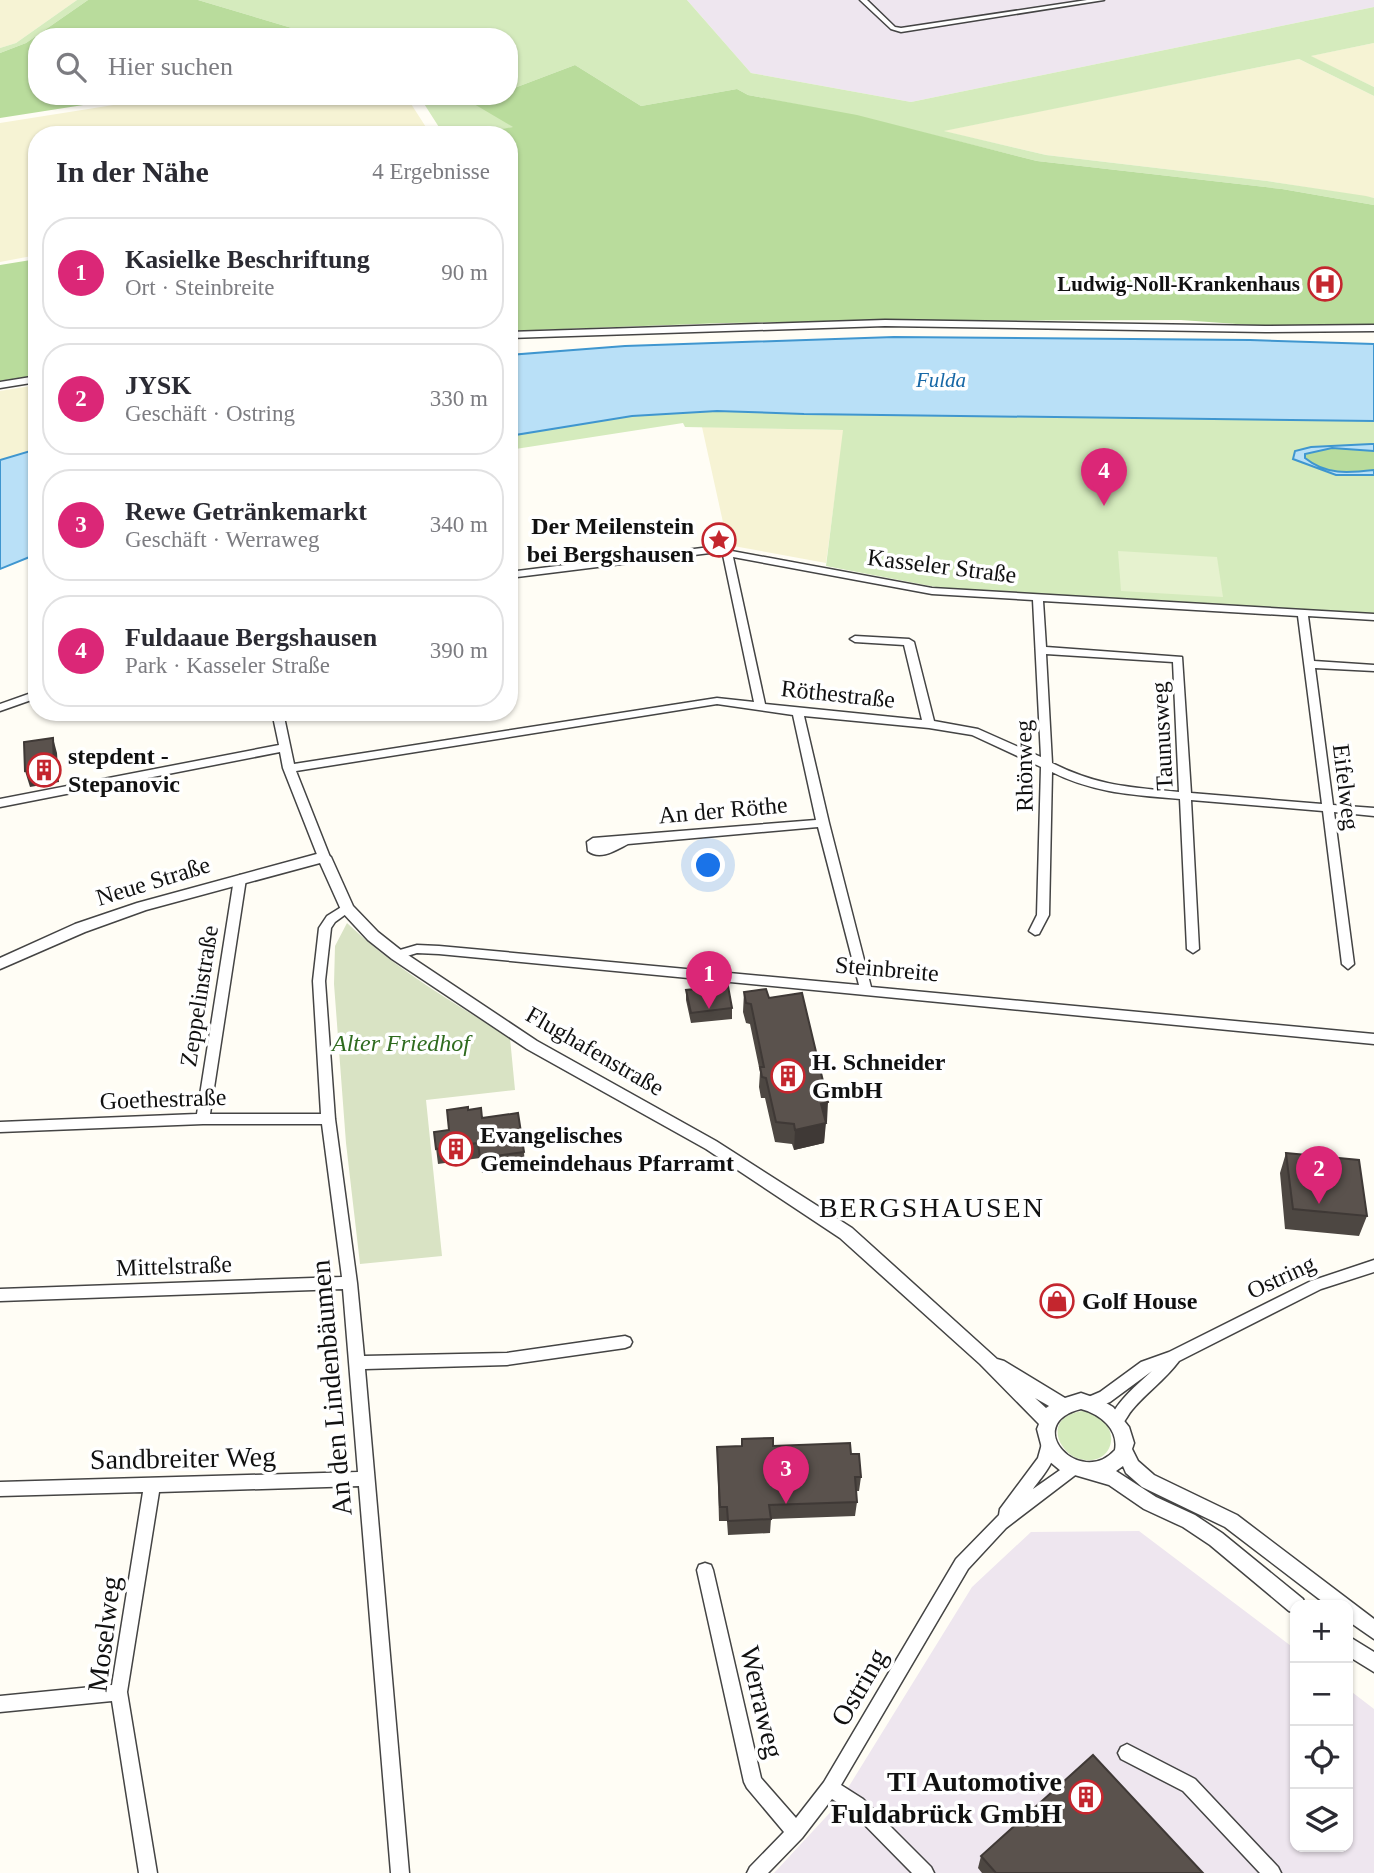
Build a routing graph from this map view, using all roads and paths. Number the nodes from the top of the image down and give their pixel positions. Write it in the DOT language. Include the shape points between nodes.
graph roads {
  1 [pos="863,0"];
  2 [pos="1101,0"];
  3 [pos="1374,328"];
  4 [pos="518,335"];
  5 [pos="28,380"];
  6 [pos="0,385"];
  7 [pos="727,552"];
  8 [pos="518,574"];
  9 [pos="1038,599"];
  10 [pos="1303,615"];
  11 [pos="1374,617"];
  12 [pos="855,639"];
  13 [pos="1041,650"];
  14 [pos="1309,664"];
  15 [pos="1374,668"];
  16 [pos="28,697"];
  17 [pos="760,707"];
  18 [pos="0,708"];
  19 [pos="798,712"];
  20 [pos="279,721"];
  21 [pos="929,724"];
  22 [pos="284,748"];
  23 [pos="1047,766"];
  24 [pos="289,768"];
  25 [pos="1186,796"];
  26 [pos="0,803"];
  27 [pos="1328,808"];
  28 [pos="1374,812"];
  29 [pos="822,823"];
  30 [pos="626,840"];
  31 [pos="324,857"];
  32 [pos="240,879"];
  33 [pos="347,909"];
  34 [pos="1035,931"];
  35 [pos="1193,948"];
  36 [pos="397,955"];
  37 [pos="0,964"];
  38 [pos="1348,964"];
  39 [pos="866,990"];
  40 [pos="1374,1039"];
  41 [pos="203,1119"];
  42 [pos="328,1119"];
  43 [pos="0,1127"];
  44 [pos="1374,1266"];
  45 [pos="350,1283"];
  46 [pos="0,1295"];
  47 [pos="625,1342"];
  48 [pos="1174,1357"];
  49 [pos="986,1359"];
  50 [pos="356,1363"];
  51 [pos="1091,1402"];
  52 [pos="1062,1405"];
  53 [pos="1117,1420"];
  54 [pos="1046,1421"];
  55 [pos="1048,1445"];
  56 [pos="1123,1448"];
  57 [pos="1081,1470"];
  58 [pos="367,1479"];
  59 [pos="152,1484"];
  60 [pos="0,1489"];
  61 [pos="1000,1523"];
  62 [pos="705,1570"];
  63 [pos="1290,1600"];
  64 [pos="1334,1600"];
  65 [pos="1353,1614"];
  66 [pos="1374,1630"];
  67 [pos="1353,1648"];
  68 [pos="1374,1663"];
  69 [pos="118,1692"];
  70 [pos="0,1704"];
  71 [pos="1127,1753"];
  72 [pos="830,1788"];
  73 [pos="796,1832"];
  74 [pos="148,1873"];
  75 [pos="400,1873"];
  76 [pos="756,1873"];
  77 [pos="925,1873"];
  78 [pos="1272,1873"];
  1 -- 2 [label="street" via="893,28 910,30"];
  3 -- 4 [label="street" via="939,323"];
  5 -- 6 [label="street"];
  7 -- 8 [label="street, Kasseler Straße" via="693,551"];
  7 -- 9 [label="street, Kasseler Straße" via="923,589"];
  7 -- 17 [label="street"];
  9 -- 10 [label="street, Kasseler Straße"];
  9 -- 13 [label="street, Rhönweg"];
  10 -- 11 [label="street, Kasseler Straße"];
  10 -- 14 [label="street, Eifelweg"];
  12 -- 21 [label="street" via="909,642"];
  13 -- 23 [label="street, Rhönweg"];
  13 -- 25 [label="street, Taunusweg" via="1178,659"];
  14 -- 15 [label="street"];
  14 -- 27 [label="street, Eifelweg"];
  16 -- 18 [label="street"];
  17 -- 19 [label="street, Röthestraße"];
  17 -- 24 [label="street, Röthestraße" via="717,701"];
  19 -- 21 [label="street, Röthestraße"];
  19 -- 29 [label="street, An der Röthe"];
  20 -- 22 [label="street, Flughafenstraße"];
  21 -- 23 [label="street, Röthestraße" via="974,733"];
  22 -- 24 [label="street, Flughafenstraße"];
  22 -- 26 [label="street"];
  23 -- 25 [label="street, Röthestraße" via="1116,790"];
  23 -- 34 [label="street, Rhönweg" via="1043,915"];
  24 -- 31 [label="street, Flughafenstraße"];
  25 -- 27 [label="street, Röthestraße"];
  25 -- 35 [label="street, Taunusweg"];
  27 -- 28 [label="street, Röthestraße"];
  27 -- 38 [label="street, Eifelweg"];
  29 -- 30 [label="street, An der Röthe"];
  29 -- 39 [label="street, An der Röthe"];
  31 -- 32 [label="street, Neue Straße"];
  31 -- 33 [label="street, Flughafenstraße"];
  32 -- 37 [label="street, Neue Straße" via="142,906"];
  32 -- 41 [label="street, Zeppelinstraße"];
  33 -- 36 [label="street, Flughafenstraße"];
  33 -- 42 [label="street, An den Lindenbäumen" via="331,919 322,940 319,981"];
  36 -- 39 [label="street, Steinbreite" via="417,949 439,950"];
  36 -- 49 [label="street, Flughafenstraße" via="533,1045 711,1145 846,1233"];
  39 -- 40 [label="street, Steinbreite"];
  41 -- 42 [label="street, Goethestraße"];
  41 -- 43 [label="street, Goethestraße"];
  42 -- 45 [label="street, An den Lindenbäumen"];
  44 -- 48 [label="street, Ostring" via="1316,1285"];
  45 -- 46 [label="street, Mittelstraße"];
  45 -- 50 [label="street, An den Lindenbäumen"];
  47 -- 50 [label="street" via="507,1359"];
  48 -- 51 [label="street, Ostring" via="1146,1367"];
  48 -- 53 [label="street, Ostring" via="1128,1402"];
  49 -- 52 [label="street, Flughafenstraße"];
  49 -- 54 [label="street, Flughafenstraße"];
  50 -- 58 [label="street, An den Lindenbäumen"];
  51 -- 52 [label="street"];
  51 -- 53 [label="street"];
  52 -- 54 [label="street"];
  53 -- 56 [label="street"];
  54 -- 55 [label="street"];
  55 -- 57 [label="street" via="1054,1455"];
  55 -- 61 [label="street, Ostring" via="1045,1460"];
  56 -- 57 [label="street" via="1111,1465"];
  56 -- 64 [label="street" via="1132,1467 1148,1481 1231,1521"];
  57 -- 61 [label="street, Ostring"];
  57 -- 63 [label="street" via="1114,1478 1150,1503 1189,1521"];
  58 -- 59 [label="street, Sandbreiter Weg"];
  58 -- 75 [label="street, An den Lindenbäumen"];
  59 -- 60 [label="street, Sandbreiter Weg"];
  59 -- 69 [label="street, Moselweg"];
  61 -- 72 [label="street, Ostring" via="962,1563"];
  62 -- 73 [label="street, Werraweg" via="753,1782"];
  65 -- 66 [label="street"];
  67 -- 68 [label="street"];
  69 -- 70 [label="street"];
  69 -- 74 [label="street, Moselweg"];
  71 -- 78 [label="street" via="1189,1785"];
  72 -- 73 [label="street, Ostring"];
  72 -- 77 [label="street" via="857,1805"];
  73 -- 76 [label="street, Ostring"];
}
